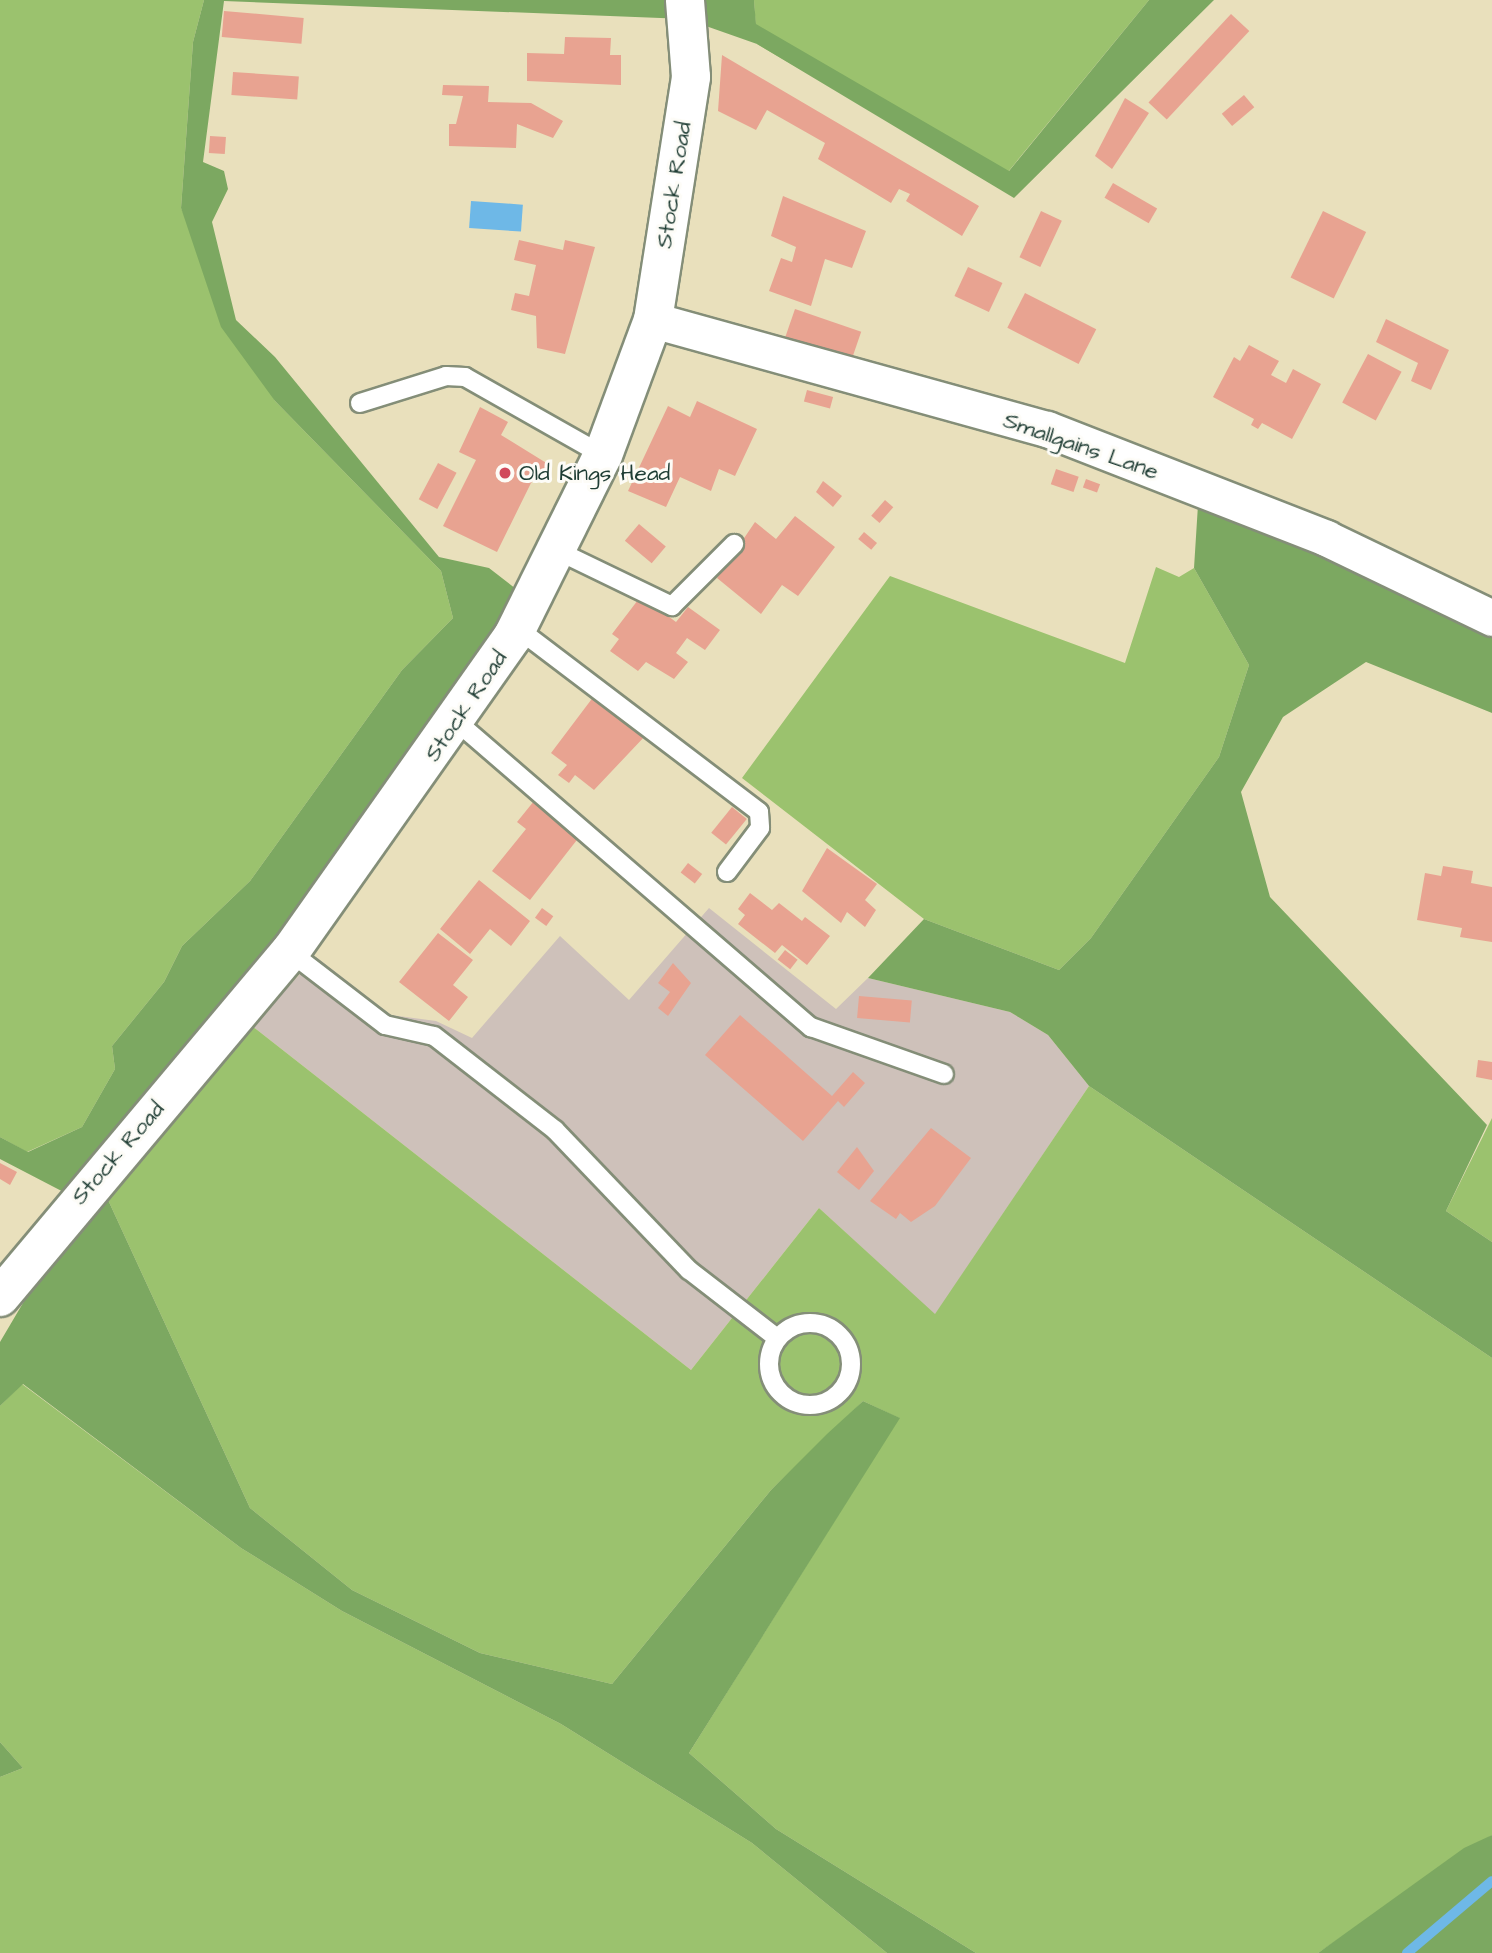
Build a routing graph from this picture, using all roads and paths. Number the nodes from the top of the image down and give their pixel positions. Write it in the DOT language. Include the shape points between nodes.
graph roads {
  1 [pos="685,0"];
  2 [pos="653,320"];
  3 [pos="360,403"];
  4 [pos="603,455"];
  5 [pos="734,544"];
  6 [pos="556,550"];
  7 [pos="1492,618"];
  8 [pos="517,628"];
  9 [pos="456,721"];
  10 [pos="727,872"];
  11 [pos="290,953"];
  12 [pos="944,1074"];
  13 [pos="0,1297"];
  14 [pos="777,1338"];
  1 -- 2 [label="main road, Stock Road" via="691,76"];
  2 -- 4 [label="main road, Stock Road"];
  2 -- 7 [label="street, Smallgains Lane" via="1047,429 1326,538"];
  3 -- 4 [label="lane" via="446,376 465,377"];
  4 -- 6 [label="main road, Stock Road"];
  5 -- 6 [label="lane" via="671,606"];
  6 -- 8 [label="main road, Stock Road"];
  8 -- 9 [label="main road, Stock Road"];
  8 -- 10 [label="lane" via="759,812 760,828"];
  9 -- 11 [label="main road, Stock Road"];
  9 -- 12 [label="lane" via="811,1027"];
  11 -- 13 [label="main road, Stock Road"];
  11 -- 14 [label="lane" via="385,1025 434,1035 555,1130 689,1270"];
  14 -- 14 [label="lane" via="807,1322 839,1334 851,1366 836,1396 804,1405 775,1387 769,1362"];
}
